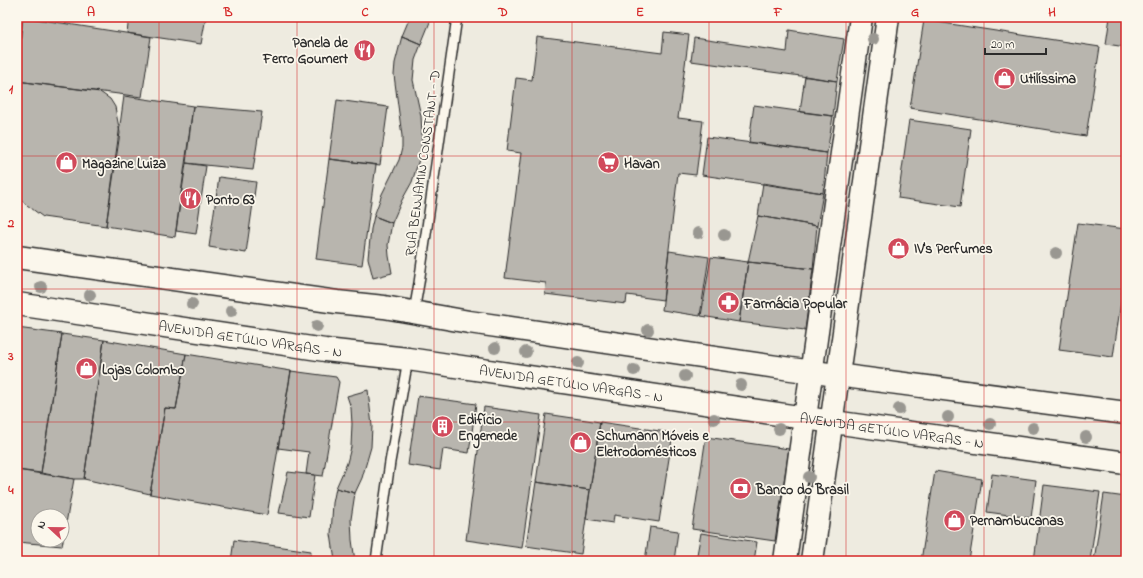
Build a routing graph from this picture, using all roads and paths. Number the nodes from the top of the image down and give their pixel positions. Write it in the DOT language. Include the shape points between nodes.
graph roads {
  1 [pos="457,17"];
  2 [pos="861,17"];
  3 [pos="888,17"];
  4 [pos="17,257"];
  5 [pos="17,304"];
  6 [pos="414,312"];
  7 [pos="408,359"];
  8 [pos="811,372"];
  9 [pos="838,376"];
  10 [pos="1126,413"];
  11 [pos="805,418"];
  12 [pos="831,422"];
  13 [pos="1126,463"];
  14 [pos="376,561"];
  15 [pos="785,561"];
  16 [pos="812,561"];
  1 -- 6 [label="lane, RUA BENJAMIN CONSTANT - D"];
  2 -- 8 [label="street"];
  3 -- 9 [label="street"];
  4 -- 6 [label="street"];
  5 -- 7 [label="street, AVENIDA GETÚLIO VARGAS - N" via="325,350"];
  6 -- 8 [label="street"];
  7 -- 11 [label="street, AVENIDA GETÚLIO VARGAS - N"];
  7 -- 14 [label="lane"];
  8 -- 9 [label="street"];
  8 -- 11 [label="street"];
  9 -- 10 [label="street"];
  9 -- 12 [label="street"];
  11 -- 12 [label="street, AVENIDA GETÚLIO VARGAS - N"];
  11 -- 15 [label="street"];
  12 -- 13 [label="street, AVENIDA GETÚLIO VARGAS - N"];
  12 -- 16 [label="street"];
}
